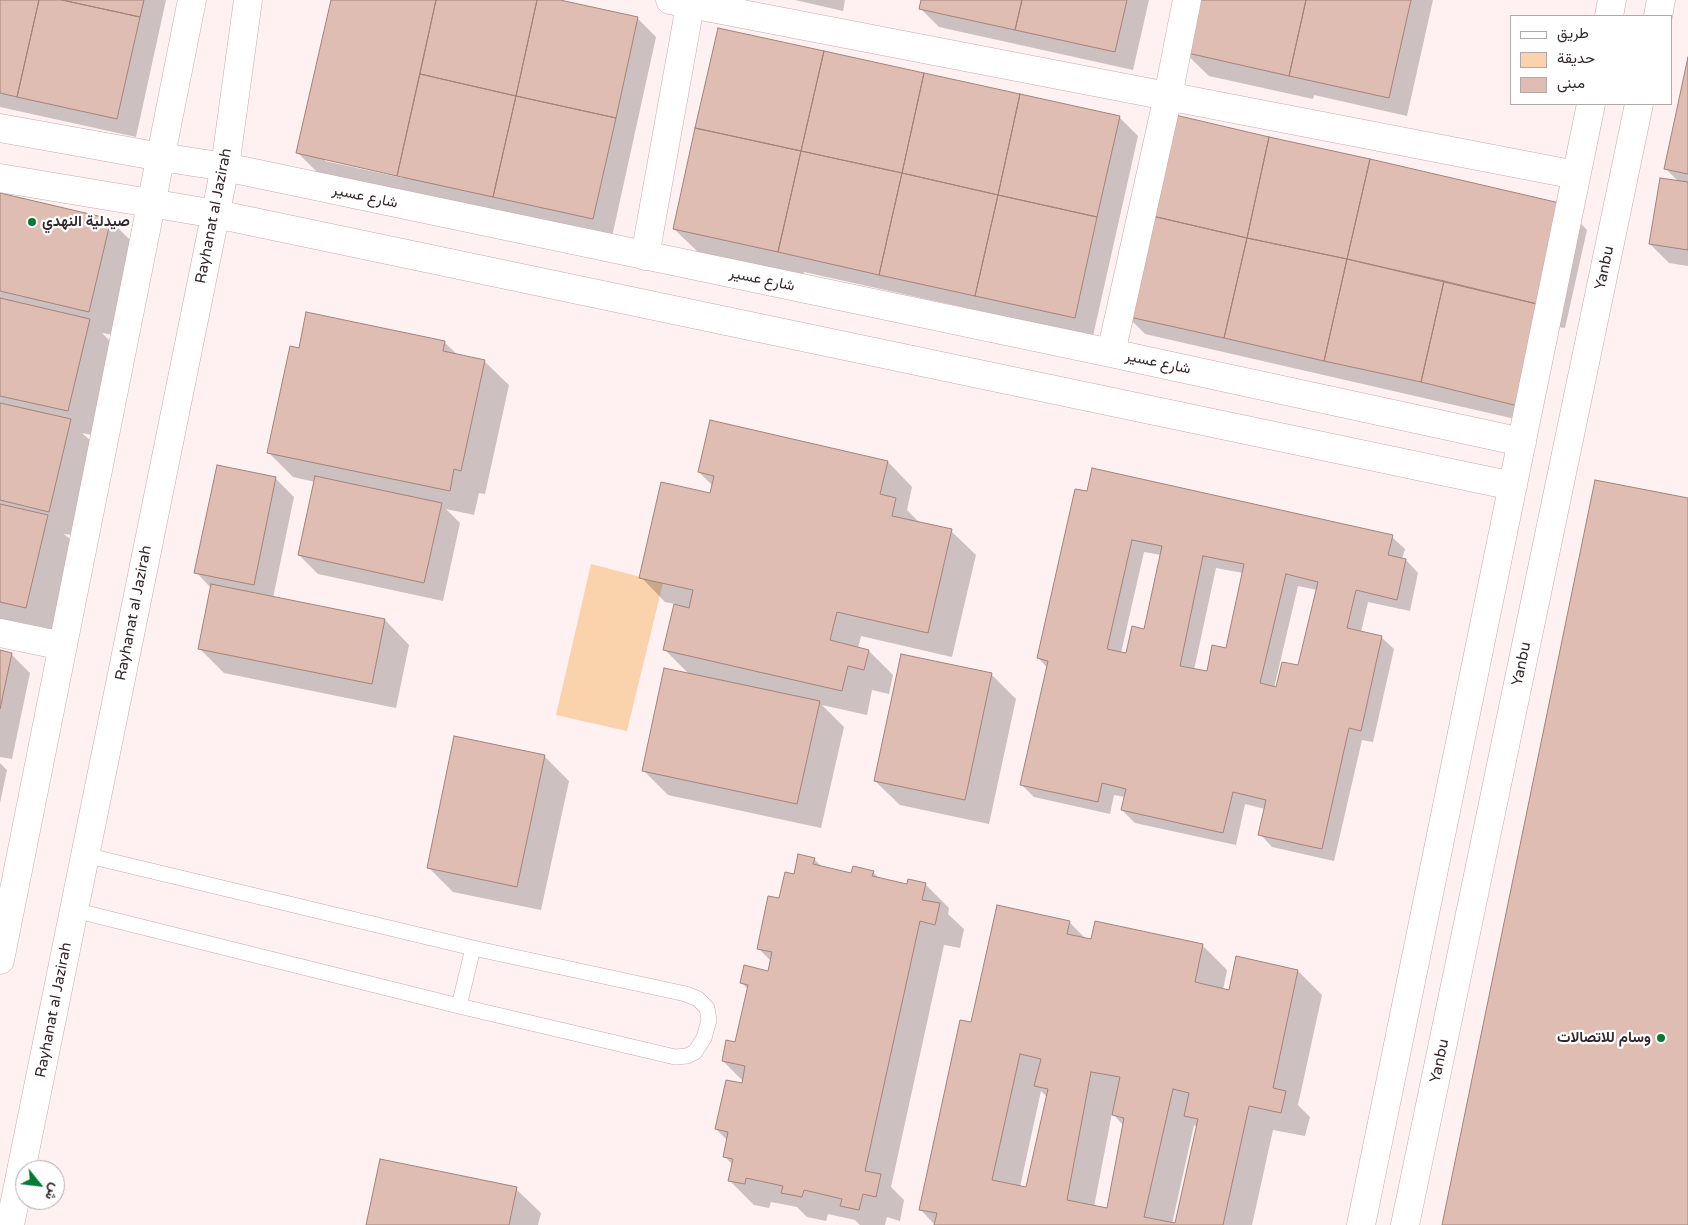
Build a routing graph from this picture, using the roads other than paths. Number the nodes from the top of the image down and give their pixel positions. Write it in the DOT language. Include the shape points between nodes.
graph roads {
  1 [pos="192,0"];
  2 [pos="248,0"];
  3 [pos="1187,0"];
  4 [pos="1612,0"];
  5 [pos="1661,0"];
  6 [pos="684,1"];
  7 [pos="1609,15"];
  8 [pos="1658,15"];
  9 [pos="1168,96"];
  10 [pos="1591,105"];
  11 [pos="1639,105"];
  12 [pos="0,128"];
  13 [pos="161,157"];
  14 [pos="225,167"];
  15 [pos="1576,175"];
  16 [pos="0,178"];
  17 [pos="152,202"];
  18 [pos="216,214"];
  19 [pos="645,256"];
  20 [pos="1111,353"];
  21 [pos="1522,442"];
  22 [pos="1513,486"];
  23 [pos="0,633"];
  24 [pos="63,646"];
  25 [pos="85,855"];
  26 [pos="74,910"];
  27 [pos="473,948"];
  28 [pos="0,960"];
  29 [pos="460,1006"];
  30 [pos="10,1225"];
  31 [pos="1361,1225"];
  32 [pos="1405,1225"];
  1 -- 13 [label="street"];
  2 -- 14 [label="street, Rayhanat al Jazirah"];
  3 -- 9 [label="street"];
  4 -- 7 [label="street"];
  5 -- 8 [label="street"];
  6 -- 9 [label="street"];
  6 -- 19 [label="street"];
  9 -- 15 [label="street"];
  9 -- 20 [label="street"];
  10 -- 15 [label="street"];
  11 -- 32 [label="street, Yanbu"];
  12 -- 13 [label="street, شارع عسير"];
  13 -- 14 [label="street, شارع عسير"];
  13 -- 17 [label="street"];
  14 -- 18 [label="street, Rayhanat al Jazirah"];
  14 -- 19 [label="street, شارع عسير"];
  15 -- 21 [label="street"];
  16 -- 17 [label="street"];
  17 -- 18 [label="street"];
  17 -- 24 [label="street"];
  18 -- 22 [label="street"];
  18 -- 25 [label="street, Rayhanat al Jazirah"];
  19 -- 20 [label="street, شارع عسير"];
  20 -- 21 [label="street, شارع عسير"];
  21 -- 22 [label="street"];
  22 -- 31 [label="street"];
  23 -- 24 [label="street"];
  24 -- 28 [label="street"];
  25 -- 26 [label="street, Rayhanat al Jazirah"];
  25 -- 27 [label="lane"];
  26 -- 29 [label="lane"];
  26 -- 30 [label="street, Rayhanat al Jazirah"];
  27 -- 29 [label="lane"];
  27 -- 29 [label="lane" via="686,994 698,999 706,1008 709,1020 696,1052 675,1057"];
}
